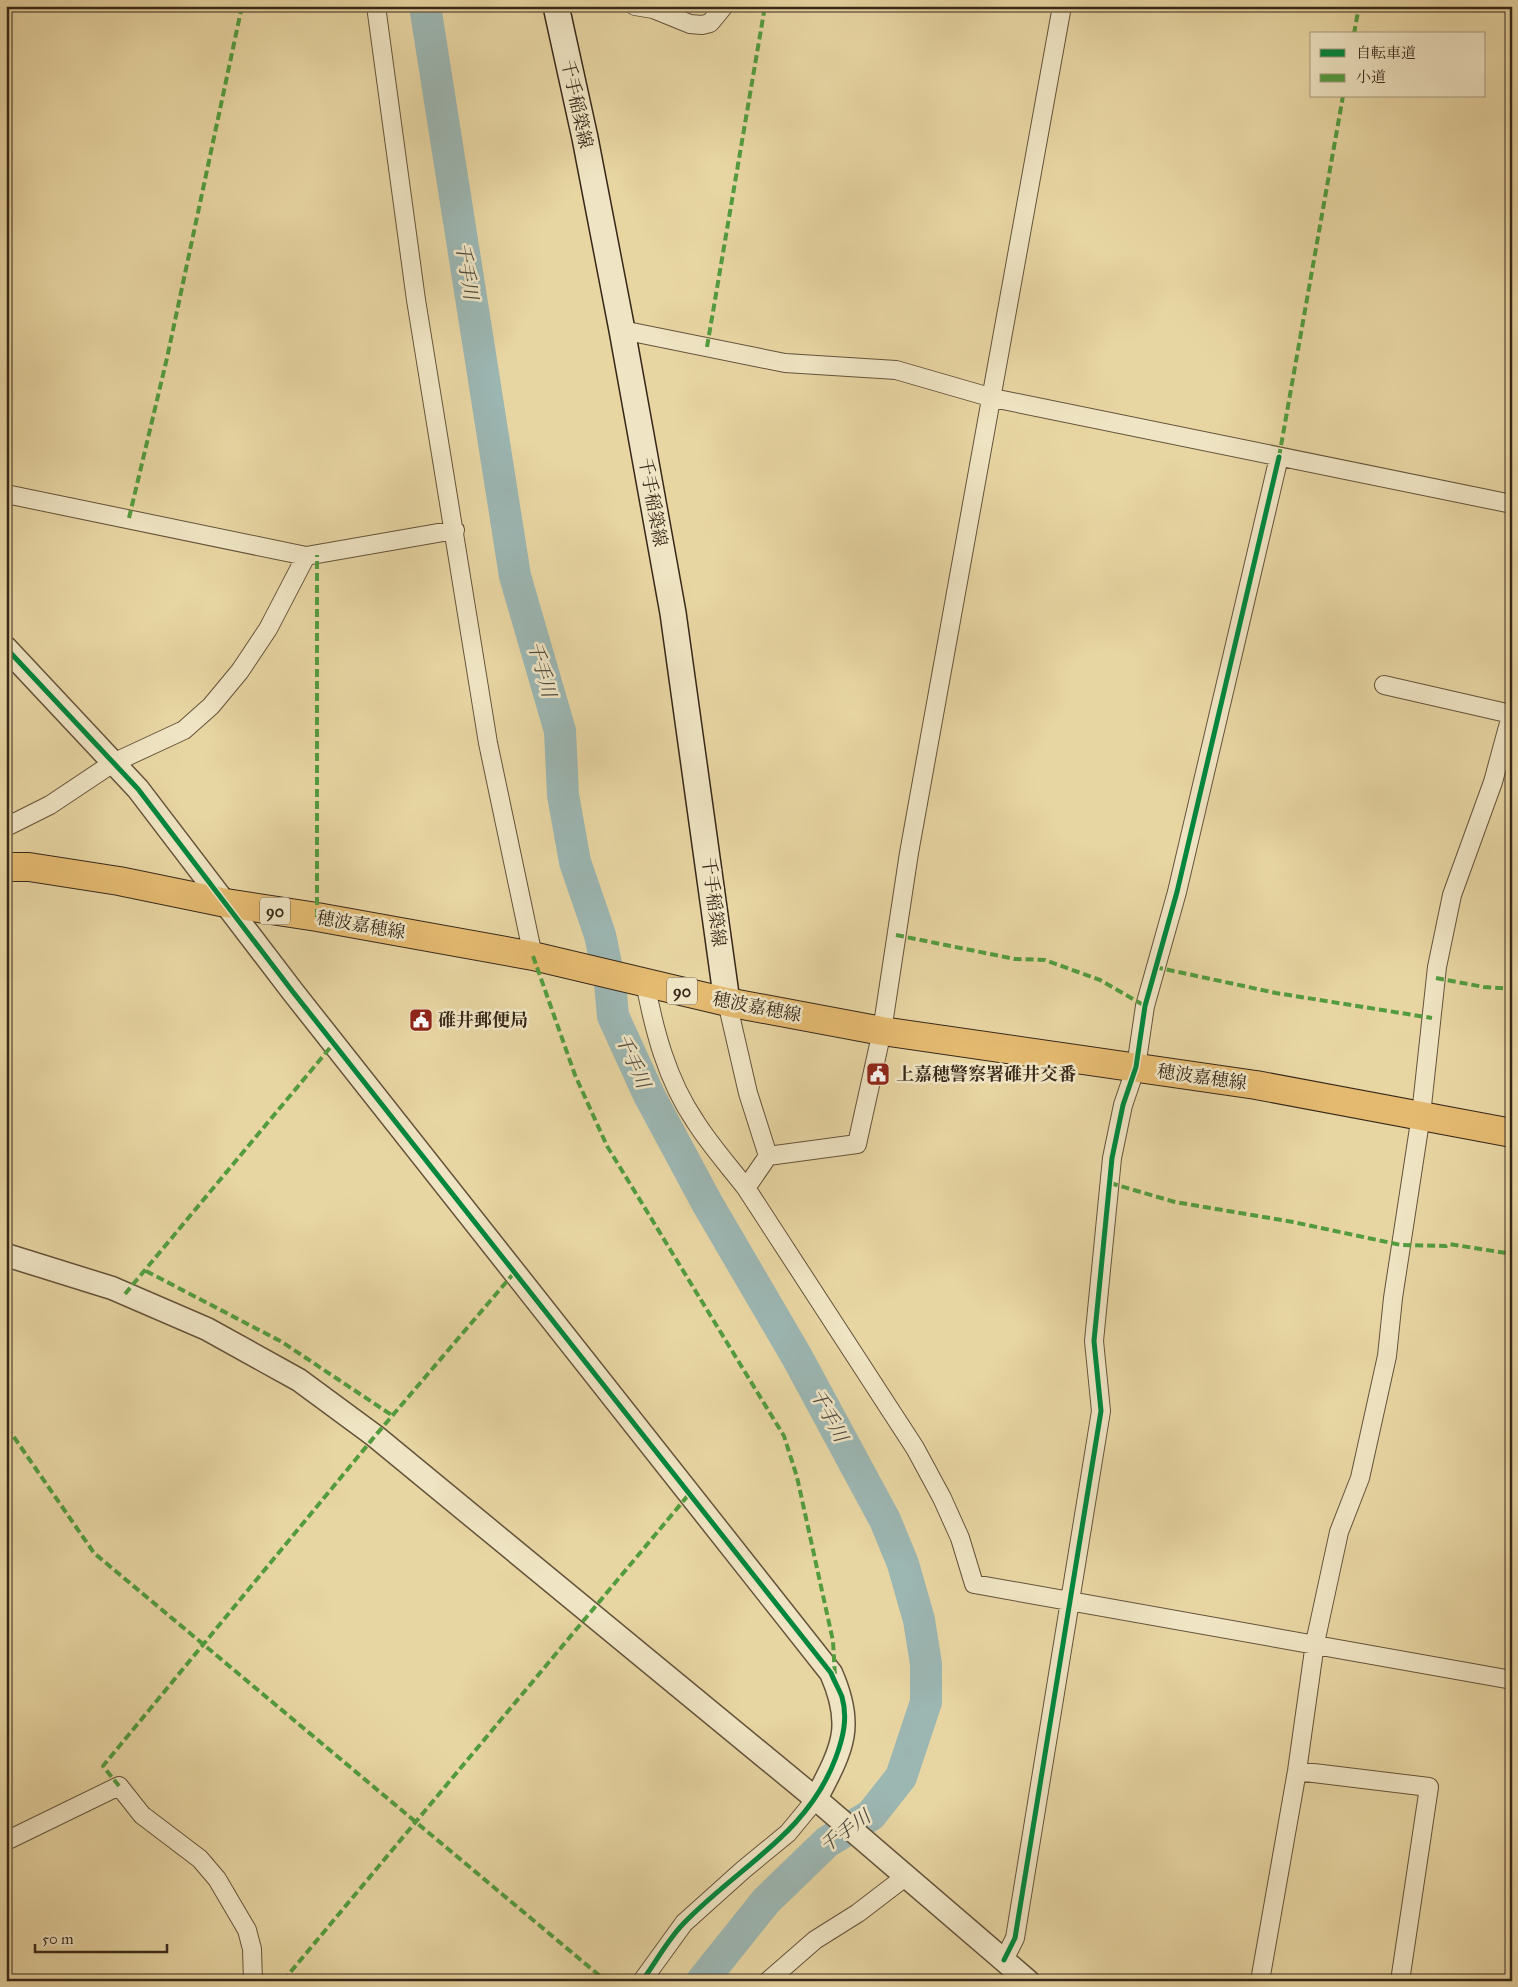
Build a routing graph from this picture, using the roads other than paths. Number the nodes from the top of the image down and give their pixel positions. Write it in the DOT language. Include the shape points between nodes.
graph roads {
  1 [pos="376,6"];
  2 [pos="556,6"];
  3 [pos="635,6"];
  4 [pos="724,6"];
  5 [pos="1062,6"];
  6 [pos="622,330"];
  7 [pos="993,398"];
  8 [pos="1279,457"];
  9 [pos="6,494"];
  10 [pos="1512,504"];
  11 [pos="455,530"];
  12 [pos="306,556"];
  13 [pos="6,648"];
  14 [pos="1384,685"];
  15 [pos="1512,713"];
  16 [pos="113,763"];
  17 [pos="6,827"];
  18 [pos="6,867"];
  19 [pos="226,903"];
  20 [pos="538,957"];
  21 [pos="641,981"];
  22 [pos="727,1002"];
  23 [pos="882,1031"];
  24 [pos="1136,1067"];
  25 [pos="1421,1115"];
  26 [pos="1512,1133"];
  27 [pos="768,1156"];
  28 [pos="746,1188"];
  29 [pos="6,1256"];
  30 [pos="1071,1600"];
  31 [pos="1315,1643"];
  32 [pos="1512,1680"];
  33 [pos="1297,1771"];
  34 [pos="816,1799"];
  35 [pos="6,1841"];
  36 [pos="901,1873"];
  37 [pos="1004,1960"];
  38 [pos="252,1981"];
  39 [pos="642,1981"];
  40 [pos="768,1981"];
  41 [pos="1028,1981"];
  42 [pos="1260,1981"];
  43 [pos="1400,1981"];
  1 -- 11 [label="street" via="416,300"];
  2 -- 6 [label="main road, 千手稲築線"];
  3 -- 4 [label="street" via="702,25 710,23"];
  5 -- 7 [label="street"];
  6 -- 7 [label="street" via="785,363 896,370"];
  6 -- 22 [label="main road, 千手稲築線" via="673,613"];
  7 -- 8 [label="street"];
  7 -- 23 [label="street" via="909,853"];
  8 -- 10 [label="street"];
  8 -- 24 [label="street" via="1176,892 1145,1006"];
  9 -- 12 [label="street"];
  11 -- 12 [label="street"];
  11 -- 20 [label="street" via="488,743"];
  12 -- 16 [label="street" via="268,629 211,706 184,730"];
  13 -- 16 [label="street"];
  14 -- 15 [label="street"];
  15 -- 25 [label="street" via="1493,782 1452,895 1437,967"];
  16 -- 17 [label="street" via="50,804"];
  16 -- 19 [label="street" via="138,789"];
  18 -- 19 [label="main road, 穂波嘉穂線 / 90" via="29,866"];
  19 -- 20 [label="main road, 穂波嘉穂線 / 90"];
  19 -- 34 [label="street" via="831,1673 842,1698 845,1719 832,1769"];
  20 -- 21 [label="main road, 穂波嘉穂線 / 90"];
  21 -- 22 [label="main road, 穂波嘉穂線 / 90"];
  21 -- 28 [label="street" via="669,1071 694,1120"];
  22 -- 23 [label="main road, 穂波嘉穂線 / 90"];
  22 -- 27 [label="street" via="748,1093"];
  23 -- 24 [label="main road, 穂波嘉穂線 / 90"];
  23 -- 27 [label="street" via="856,1144"];
  24 -- 25 [label="main road, 穂波嘉穂線 / 90"];
  24 -- 30 [label="street" via="1122,1105 1112,1158 1094,1341 1101,1411"];
  25 -- 26 [label="main road, 穂波嘉穂線 / 90"];
  25 -- 31 [label="street" via="1387,1356 1360,1478 1339,1532"];
  27 -- 28 [label="street"];
  28 -- 30 [label="street" via="915,1448 960,1538 974,1584"];
  29 -- 34 [label="street" via="112,1288 207,1329 298,1380 375,1436"];
  30 -- 31 [label="street"];
  30 -- 37 [label="street" via="1014,1938"];
  31 -- 32 [label="street"];
  31 -- 33 [label="street"];
  33 -- 42 [label="street"];
  33 -- 43 [label="street" via="1429,1788"];
  34 -- 36 [label="street"];
  34 -- 39 [label="street" via="788,1833 684,1924"];
  35 -- 38 [label="street" via="119,1786 142,1815 200,1860 217,1879 247,1930 252,1949"];
  36 -- 37 [label="street"];
  36 -- 40 [label="street" via="858,1913 815,1940"];
  37 -- 41 [label="street"];
}
